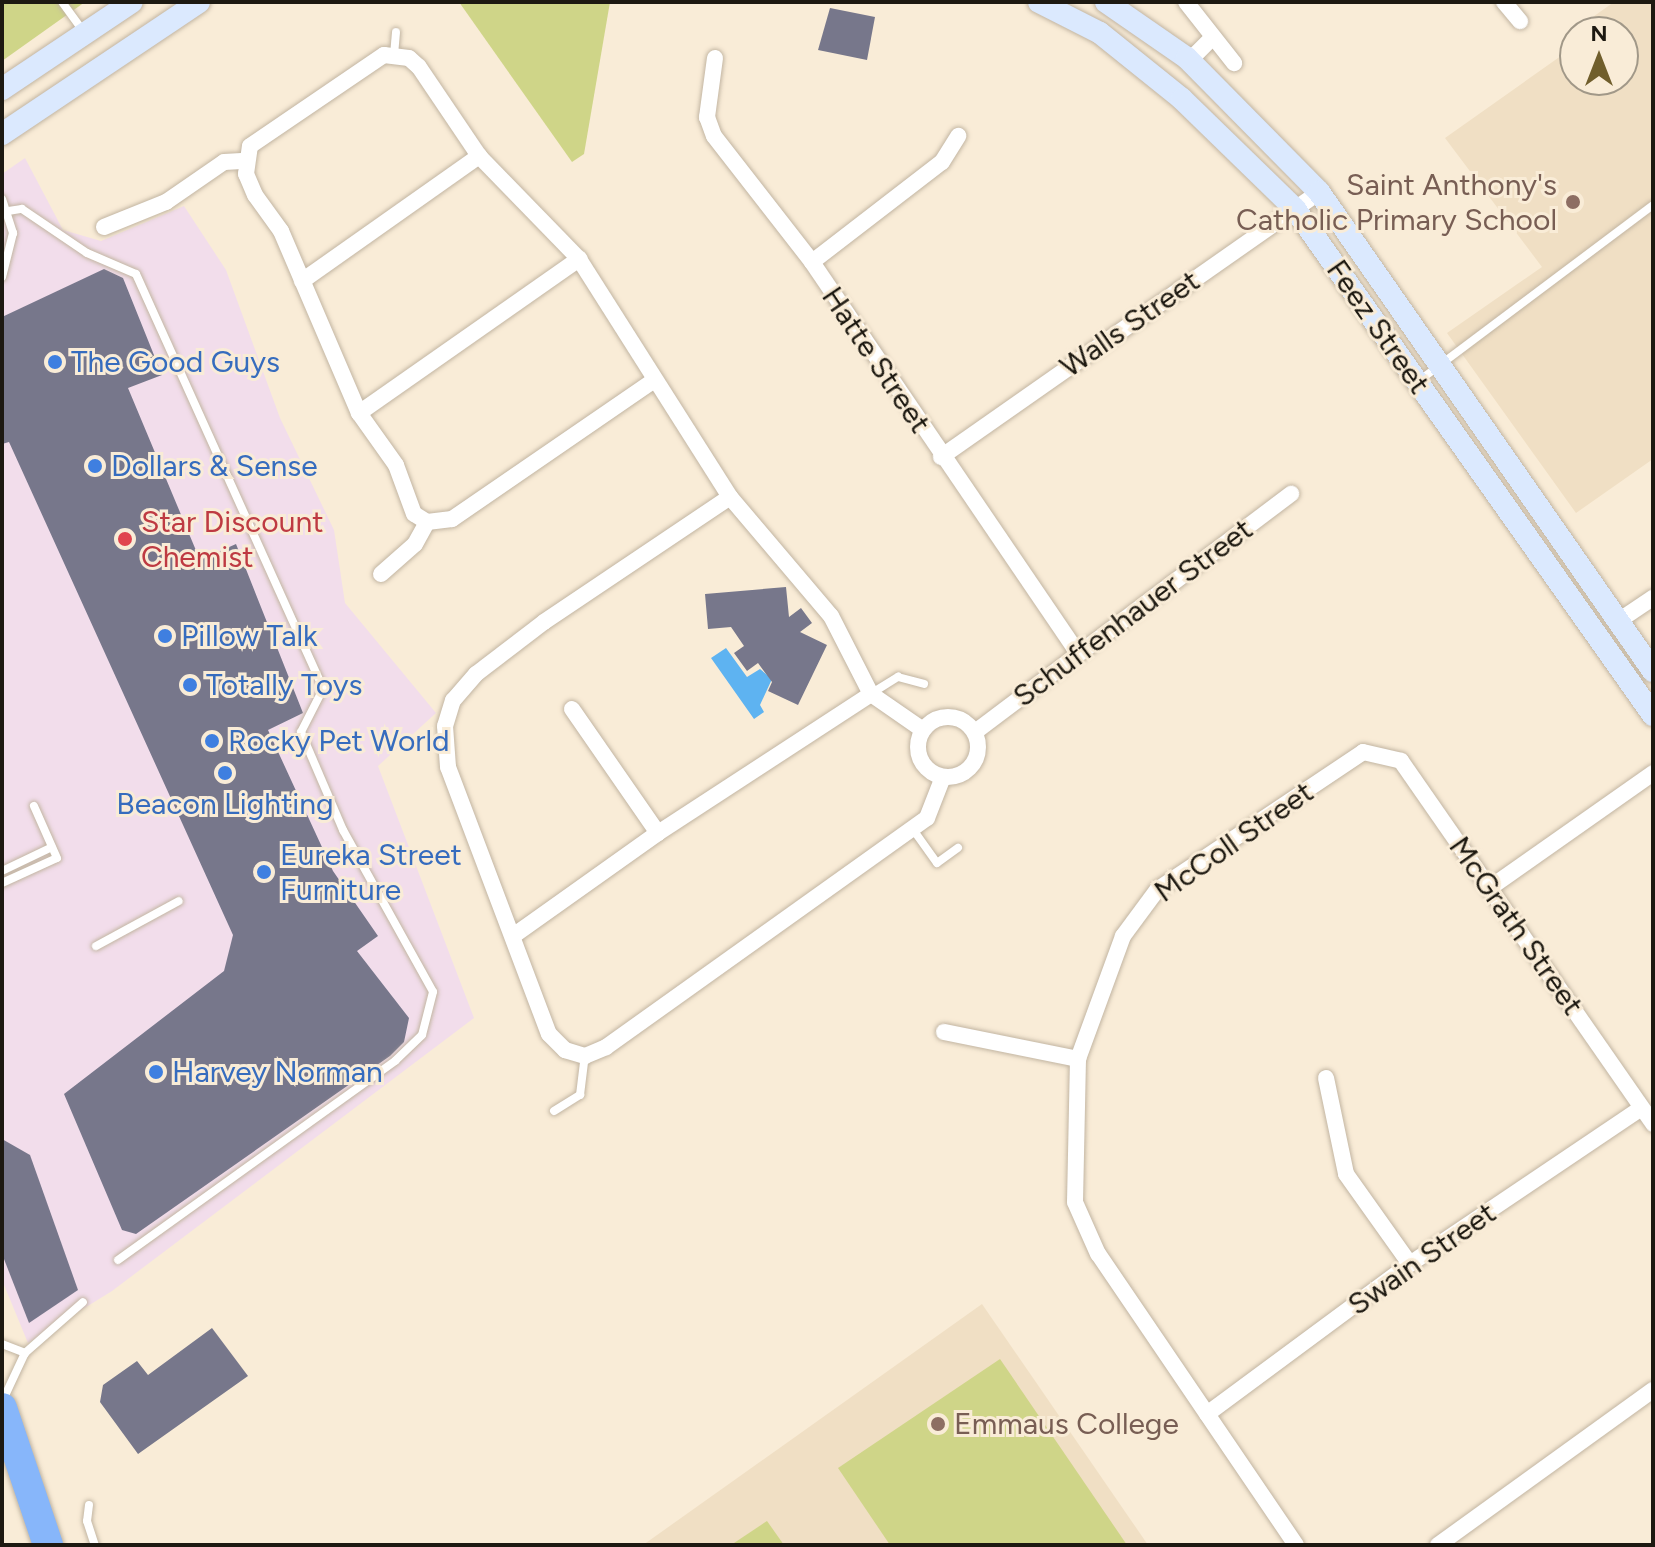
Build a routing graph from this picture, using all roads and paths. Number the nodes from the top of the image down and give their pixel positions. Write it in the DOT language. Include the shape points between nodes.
graph roads {
  1 [pos="62,2"];
  2 [pos="132,2"];
  3 [pos="199,2"];
  4 [pos="1039,2"];
  5 [pos="1186,2"];
  6 [pos="1504,2"];
  7 [pos="1112,4"];
  8 [pos="1520,21"];
  9 [pos="84,32"];
  10 [pos="396,32"];
  11 [pos="1213,37"];
  12 [pos="394,55"];
  13 [pos="715,58"];
  14 [pos="1189,61"];
  15 [pos="1234,63"];
  16 [pos="2,89"];
  17 [pos="2,134"];
  18 [pos="958,136"];
  19 [pos="479,156"];
  20 [pos="246,161"];
  21 [pos="1319,192"];
  22 [pos="2,199"];
  23 [pos="1653,205"];
  24 [pos="1295,209"];
  25 [pos="5,211"];
  26 [pos="104,227"];
  27 [pos="579,259"];
  28 [pos="812,262"];
  29 [pos="2,277"];
  30 [pos="302,281"];
  31 [pos="1439,367"];
  32 [pos="653,381"];
  33 [pos="1416,382"];
  34 [pos="359,413"];
  35 [pos="941,457"];
  36 [pos="1291,494"];
  37 [pos="730,497"];
  38 [pos="427,522"];
  39 [pos="381,574"];
  40 [pos="1653,598"];
  41 [pos="1620,620"];
  42 [pos="1078,653"];
  43 [pos="1653,671"];
  44 [pos="924,684"];
  45 [pos="871,694"];
  46 [pos="572,709"];
  47 [pos="1653,715"];
  48 [pos="923,730"];
  49 [pos="975,732"];
  50 [pos="1363,752"];
  51 [pos="1653,773"];
  52 [pos="943,777"];
  53 [pos="34,806"];
  54 [pos="912,828"];
  55 [pos="658,833"];
  56 [pos="52,847"];
  57 [pos="958,848"];
  58 [pos="2,871"];
  59 [pos="2,883"];
  60 [pos="1491,887"];
  61 [pos="179,901"];
  62 [pos="513,936"];
  63 [pos="96,946"];
  64 [pos="944,1032"];
  65 [pos="585,1056"];
  66 [pos="1078,1059"];
  67 [pos="1326,1078"];
  68 [pos="1641,1108"];
  69 [pos="554,1111"];
  70 [pos="1653,1124"];
  71 [pos="118,1260"];
  72 [pos="1410,1264"];
  73 [pos="83,1302"];
  74 [pos="2,1344"];
  75 [pos="25,1353"];
  76 [pos="1653,1390"];
  77 [pos="2,1405"];
  78 [pos="1207,1414"];
  79 [pos="89,1505"];
  80 [pos="48,1545"];
  81 [pos="95,1545"];
  82 [pos="1296,1545"];
  83 [pos="1438,1545"];
  1 -- 9 [label="lane"];
  2 -- 9 [label="main road"];
  3 -- 17 [label="main road"];
  4 -- 24 [label="main road, Feez Street" via="1112,42 1182,99"];
  5 -- 11 [label="street"];
  6 -- 8 [label="street"];
  7 -- 14 [label="main road, Feez Street"];
  9 -- 16 [label="main road"];
  10 -- 12 [label="lane"];
  11 -- 14 [label="street"];
  11 -- 15 [label="street"];
  12 -- 19 [label="street" via="419,67"];
  12 -- 20 [label="street" via="368,63 250,146"];
  13 -- 28 [label="street, Hatte Street" via="707,117 714,136"];
  14 -- 21 [label="main road, Feez Street"];
  18 -- 28 [label="street" via="942,162"];
  19 -- 27 [label="street"];
  19 -- 30 [label="street"];
  20 -- 26 [label="street" via="224,162 166,202"];
  20 -- 30 [label="street" via="255,195 281,231"];
  21 -- 24 [label="street, Walls Street"];
  21 -- 31 [label="main road, Feez Street"];
  22 -- 25 [label="lane"];
  23 -- 31 [label="lane"];
  24 -- 33 [label="main road, Feez Street"];
  24 -- 35 [label="street, Walls Street"];
  25 -- 29 [label="lane" via="12,252"];
  25 -- 71 [label="lane" via="22,209 87,253 136,274 323,689 301,732 343,830 433,992 422,1035 395,1061"];
  27 -- 32 [label="street"];
  27 -- 34 [label="street"];
  28 -- 35 [label="street, Hatte Street"];
  30 -- 34 [label="street"];
  31 -- 33 [label="lane"];
  31 -- 41 [label="main road, Feez Street"];
  32 -- 37 [label="street"];
  32 -- 38 [label="street" via="452,519"];
  33 -- 47 [label="main road, Feez Street"];
  34 -- 38 [label="street" via="396,465 407,504"];
  35 -- 42 [label="street, Hatte Street"];
  36 -- 42 [label="street, Schuffenhauer Street"];
  37 -- 45 [label="street" via="831,616"];
  37 -- 62 [label="street" via="544,622 476,674 453,700 445,726 448,767"];
  38 -- 39 [label="street" via="415,544"];
  40 -- 41 [label="street"];
  41 -- 43 [label="main road, Feez Street"];
  42 -- 49 [label="street, Schuffenhauer Street"];
  44 -- 45 [label="lane" via="898,677"];
  45 -- 48 [label="street"];
  45 -- 55 [label="street"];
  46 -- 55 [label="street"];
  48 -- 49 [label="street" via="949,716"];
  48 -- 52 [label="street" via="921,760"];
  49 -- 52 [label="street" via="976,760 962,774"];
  50 -- 60 [label="street, McGrath Street" via="1401,761"];
  50 -- 66 [label="street, McColl Street" via="1157,890 1123,936"];
  51 -- 60 [label="street"];
  52 -- 54 [label="street" via="927,818"];
  53 -- 56 [label="lane"];
  54 -- 57 [label="lane" via="937,863"];
  54 -- 65 [label="street" via="606,1047"];
  55 -- 62 [label="street"];
  56 -- 58 [label="lane"];
  56 -- 59 [label="lane" via="57,858"];
  60 -- 68 [label="street, McGrath Street"];
  61 -- 63 [label="lane"];
  62 -- 65 [label="street" via="549,1034 565,1050"];
  64 -- 66 [label="street"];
  65 -- 69 [label="lane" via="580,1095"];
  66 -- 78 [label="street, McColl Street" via="1075,1202 1098,1254"];
  67 -- 72 [label="street" via="1346,1174"];
  68 -- 70 [label="street, McGrath Street"];
  68 -- 72 [label="street, Swain Street"];
  72 -- 78 [label="street, Swain Street"];
  73 -- 75 [label="lane"];
  74 -- 75 [label="lane"];
  75 -- 77 [label="lane"];
  76 -- 83 [label="street"];
  77 -- 80 [label="highway"];
  78 -- 82 [label="street, McColl Street"];
  79 -- 81 [label="lane" via="87,1521"];
}
